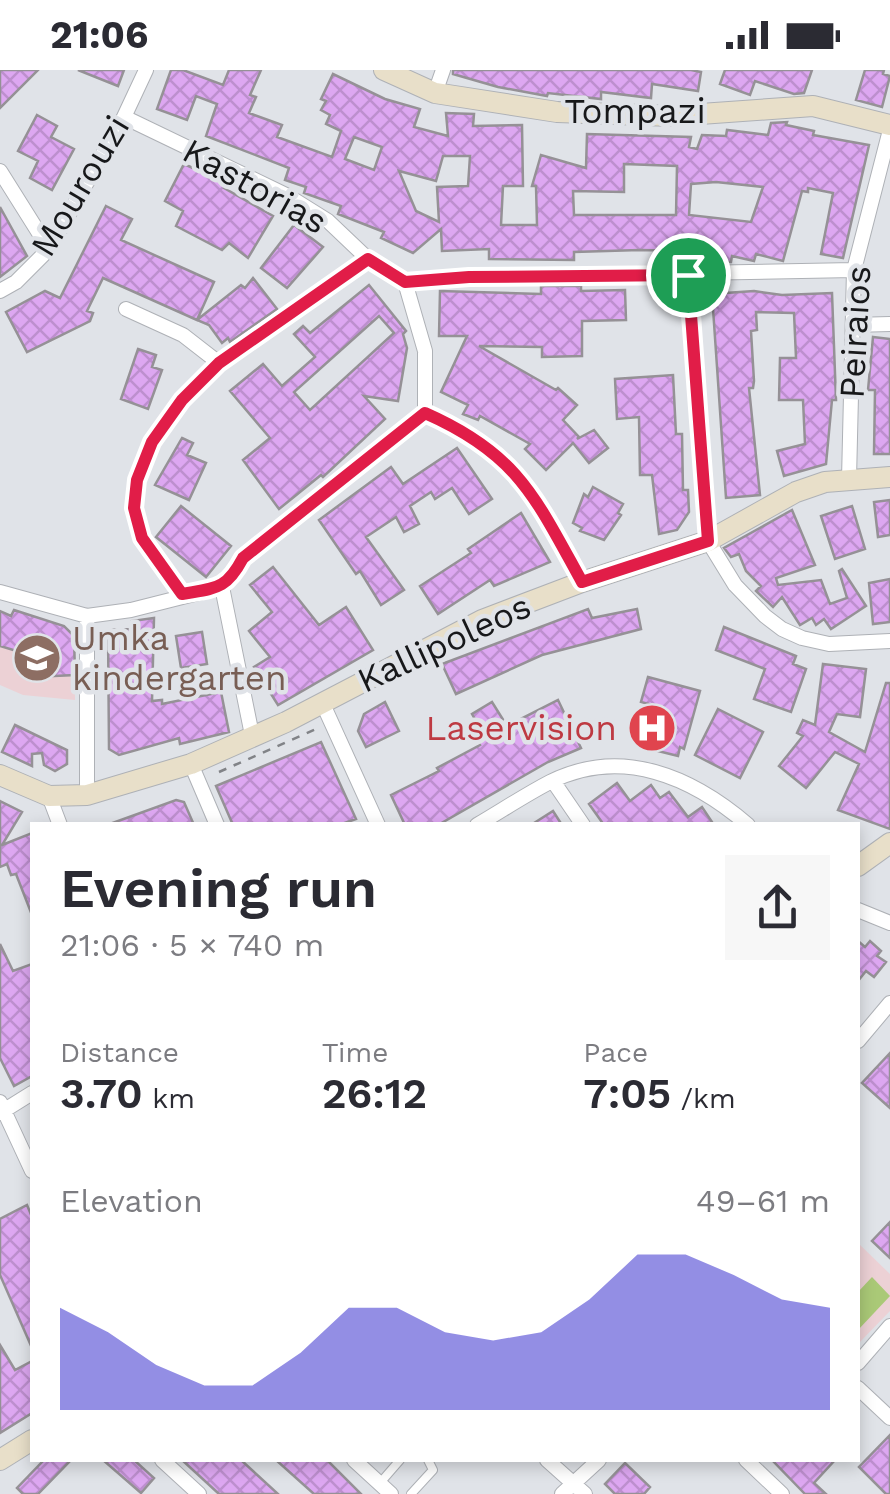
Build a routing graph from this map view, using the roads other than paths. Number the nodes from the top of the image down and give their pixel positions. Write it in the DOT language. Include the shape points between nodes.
graph roads {
  1 [pos="146,70"];
  2 [pos="384,70"];
  3 [pos="443,70"];
  4 [pos="435,92"];
  5 [pos="124,117"];
  6 [pos="890,127"];
  7 [pos="0,171"];
  8 [pos="48,249"];
  9 [pos="368,259"];
  10 [pos="854,270"];
  11 [pos="688,275"];
  12 [pos="405,282"];
  13 [pos="0,291"];
  14 [pos="126,309"];
  15 [pos="890,324"];
  16 [pos="852,325"];
  17 [pos="219,363"];
  18 [pos="425,413"];
  19 [pos="890,477"];
  20 [pos="850,479"];
  21 [pos="708,541"];
  22 [pos="582,582"];
  23 [pos="222,588"];
  24 [pos="0,592"];
  25 [pos="182,594"];
  26 [pos="88,616"];
  27 [pos="890,642"];
  28 [pos="323,712"];
  29 [pos="252,735"];
  30 [pos="200,769"];
  31 [pos="0,775"];
  32 [pos="553,781"];
  33 [pos="87,795"];
  34 [pos="49,796"];
  35 [pos="59,822"];
  36 [pos="216,822"];
  37 [pos="377,822"];
  38 [pos="482,822"];
  39 [pos="581,822"];
  40 [pos="744,822"];
  41 [pos="890,842"];
  42 [pos="860,864"];
  43 [pos="860,911"];
  44 [pos="890,923"];
  45 [pos="890,1003"];
  46 [pos="860,1039"];
  47 [pos="30,1094"];
  48 [pos="1,1108"];
  49 [pos="30,1167"];
  50 [pos="890,1326"];
  51 [pos="860,1361"];
  52 [pos="860,1390"];
  53 [pos="890,1418"];
  54 [pos="30,1441"];
  55 [pos="0,1460"];
  56 [pos="164,1462"];
  57 [pos="356,1462"];
  58 [pos="399,1462"];
  59 [pos="429,1462"];
  60 [pos="549,1462"];
  61 [pos="597,1462"];
  62 [pos="748,1462"];
  63 [pos="386,1489"];
  64 [pos="574,1491"];
  65 [pos="199,1494"];
  66 [pos="411,1494"];
  67 [pos="782,1494"];
  1 -- 5 [label="street, Mourouzi"];
  2 -- 4 [label="main road, Tompazi"];
  3 -- 4 [label="street"];
  4 -- 6 [label="main road, Tompazi" via="557,112 672,116 813,106"];
  5 -- 8 [label="street, Mourouzi"];
  5 -- 9 [label="street, Kastorias" via="288,196 328,221"];
  6 -- 10 [label="street, Peiraios"];
  7 -- 8 [label="street"];
  8 -- 13 [label="street, Mourouzi"];
  9 -- 12 [label="street, Kastorias"];
  9 -- 17 [label="street"];
  10 -- 11 [label="street"];
  10 -- 16 [label="street, Peiraios"];
  11 -- 12 [label="street"];
  11 -- 21 [label="street"];
  12 -- 18 [label="street" via="424,350"];
  14 -- 17 [label="street" via="183,335"];
  15 -- 16 [label="street"];
  16 -- 20 [label="street, Peiraios"];
  17 -- 25 [label="street" via="152,442 137,480 134,508 142,538"];
  18 -- 22 [label="street" via="494,452 530,489"];
  18 -- 23 [label="street" via="243,558"];
  19 -- 20 [label="main road, Kallipoleos"];
  20 -- 21 [label="main road, Kallipoleos" via="796,492"];
  21 -- 22 [label="main road, Kallipoleos"];
  21 -- 27 [label="street" via="735,585 782,629 828,644"];
  22 -- 28 [label="main road, Kallipoleos" via="482,620"];
  23 -- 25 [label="street"];
  23 -- 29 [label="street"];
  24 -- 26 [label="street"];
  25 -- 26 [label="street"];
  26 -- 33 [label="street"];
  28 -- 29 [label="main road, Kallipoleos"];
  28 -- 37 [label="street"];
  29 -- 30 [label="main road, Kallipoleos"];
  30 -- 33 [label="main road, Kallipoleos"];
  30 -- 36 [label="street"];
  31 -- 34 [label="main road, Kallipoleos"];
  32 -- 38 [label="street"];
  32 -- 39 [label="street"];
  32 -- 40 [label="street" via="614,766 648,768 694,787"];
  33 -- 34 [label="main road, Kallipoleos"];
  34 -- 35 [label="street"];
  41 -- 42 [label="main road"];
  43 -- 44 [label="street"];
  45 -- 46 [label="street"];
  47 -- 48 [label="street"];
  48 -- 49 [label="street"];
  50 -- 51 [label="street"];
  52 -- 53 [label="street"];
  54 -- 55 [label="main road"];
  56 -- 65 [label="street"];
  57 -- 63 [label="street"];
  58 -- 63 [label="lane"];
  59 -- 66 [label="lane" via="433,1470"];
  60 -- 64 [label="street"];
  61 -- 64 [label="street"];
  62 -- 67 [label="street"];
}
